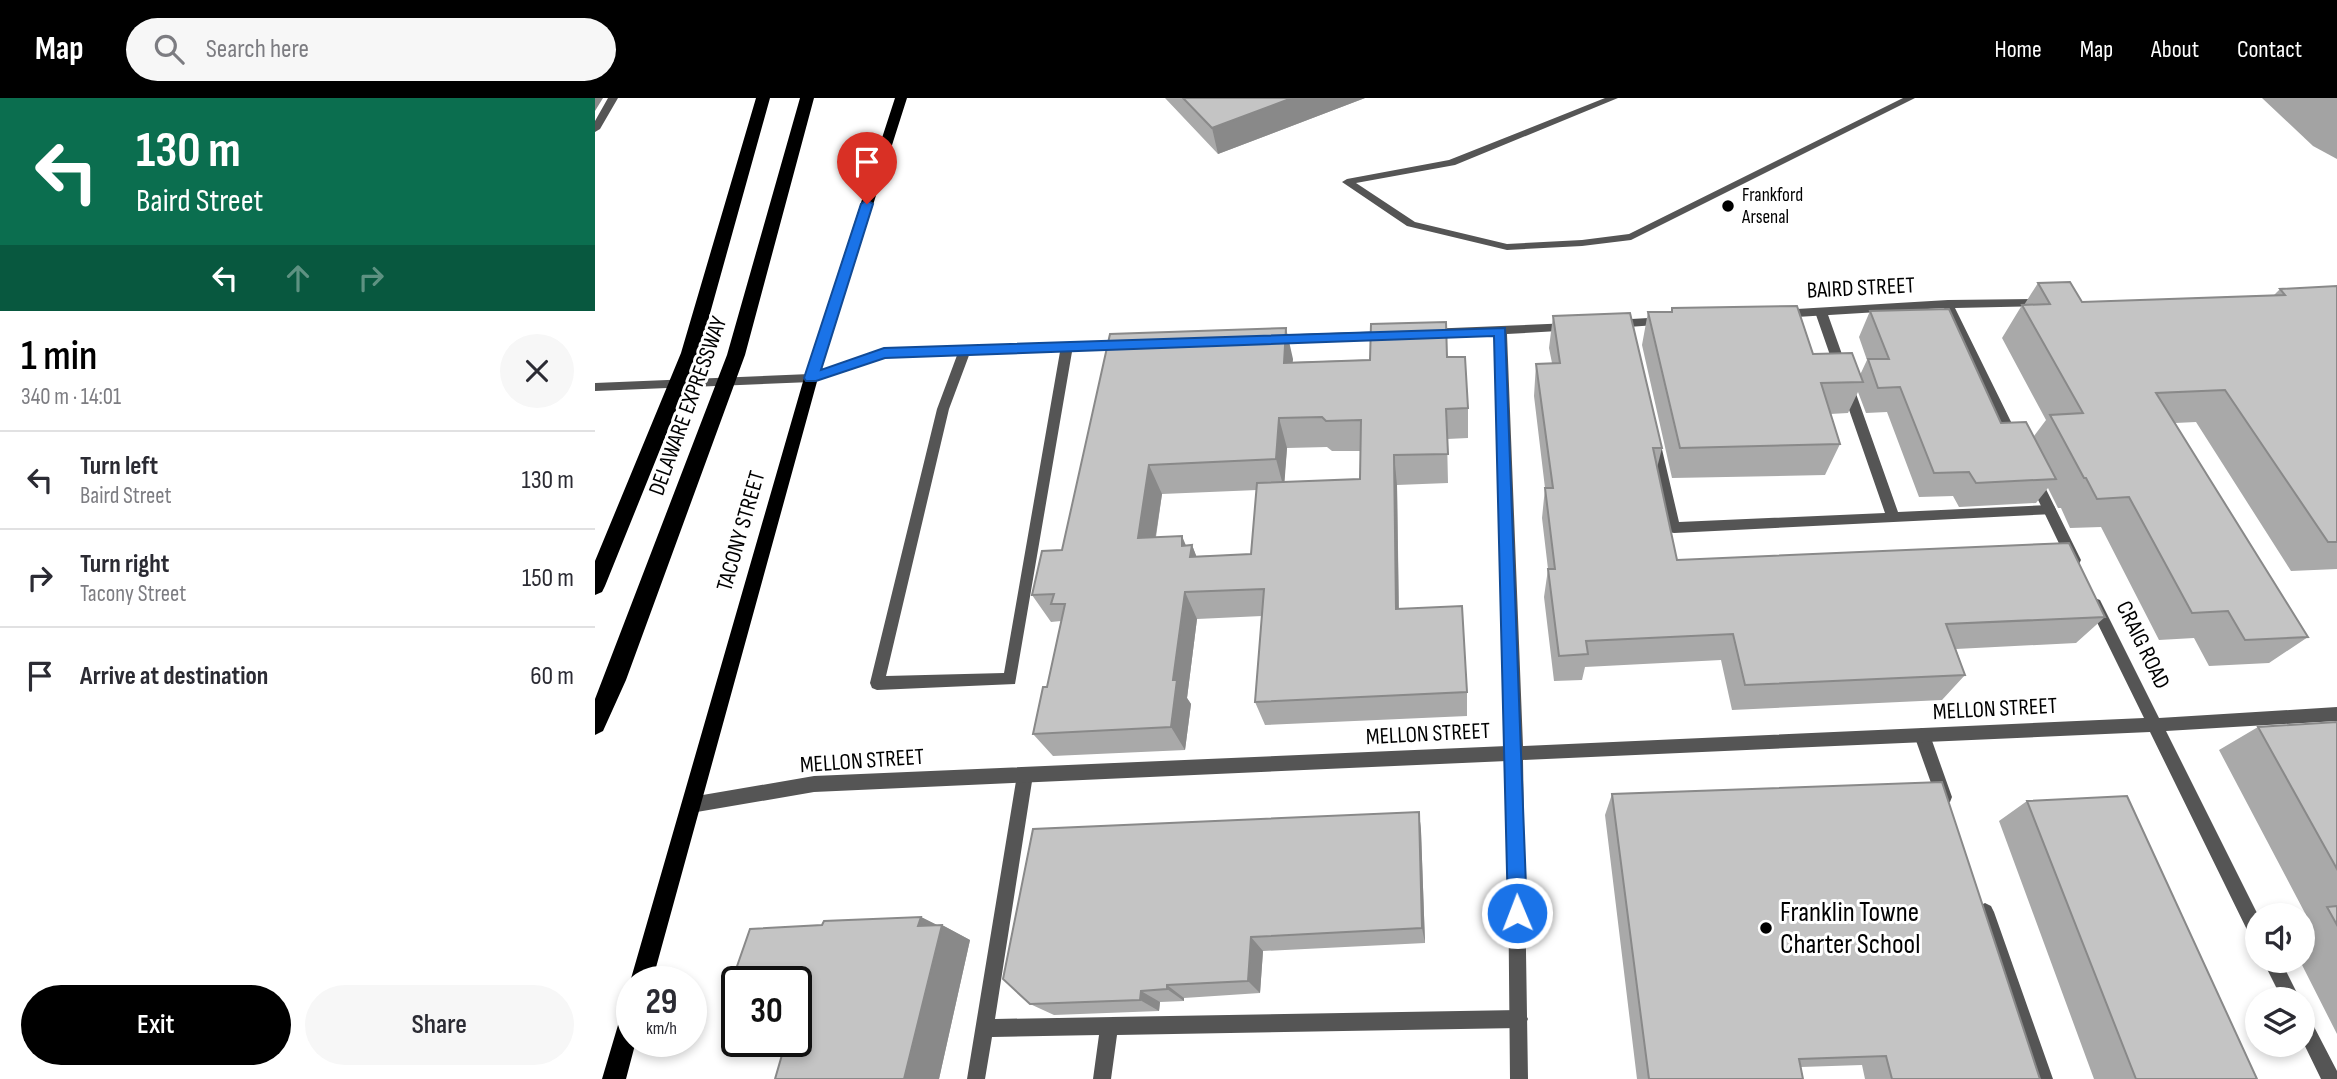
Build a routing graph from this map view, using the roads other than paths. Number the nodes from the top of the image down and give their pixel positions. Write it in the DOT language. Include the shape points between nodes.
graph roads {
  1 [pos="613,98"];
  2 [pos="763,98"];
  3 [pos="807,98"];
  4 [pos="901,98"];
  5 [pos="1613,98"];
  6 [pos="1910,98"];
  7 [pos="595,129"];
  8 [pos="2056,303"];
  9 [pos="1948,304"];
  10 [pos="1821,312"];
  11 [pos="1766,315"];
  12 [pos="1683,320"];
  13 [pos="1501,331"];
  14 [pos="1404,334"];
  15 [pos="1418,334"];
  16 [pos="1252,340"];
  17 [pos="1142,344"];
  18 [pos="1067,346"];
  19 [pos="965,350"];
  20 [pos="811,378"];
  21 [pos="595,387"];
  22 [pos="1651,426"];
  23 [pos="2049,510"];
  24 [pos="1894,518"];
  25 [pos="2078,570"];
  26 [pos="595,586"];
  27 [pos="2090,594"];
  28 [pos="2337,714"];
  29 [pos="595,724"];
  30 [pos="2155,725"];
  31 [pos="1922,735"];
  32 [pos="1515,753"];
  33 [pos="1025,775"];
  34 [pos="691,804"];
  35 [pos="1949,812"];
  36 [pos="1981,901"];
  37 [pos="2245,908"];
  38 [pos="645,966"];
  39 [pos="1519,1019"];
  40 [pos="1109,1026"];
  41 [pos="984,1028"];
  42 [pos="2315,1047"];
  43 [pos="620,1057"];
  44 [pos="614,1079"];
  45 [pos="976,1079"];
  46 [pos="1102,1079"];
  47 [pos="1519,1079"];
  48 [pos="2044,1079"];
  49 [pos="2331,1079"];
  1 -- 7 [label="street"];
  2 -- 26 [label="highway, DELAWARE EXPRESSWAY" via="690,353"];
  3 -- 29 [label="highway, DELAWARE EXPRESSWAY" via="736,355"];
  4 -- 20 [label="main road, TACONY STREET"];
  5 -- 6 [label="street" via="1451,163 1347,182 1412,224 1507,247 1631,237"];
  8 -- 9 [label="street, BAIRD STREET"];
  9 -- 10 [label="street, BAIRD STREET"];
  9 -- 23 [label="street"];
  10 -- 11 [label="street, BAIRD STREET"];
  10 -- 24 [label="street"];
  12 -- 13 [label="street" via="1630,330 1596,325"];
  13 -- 15 [label="street"];
  13 -- 32 [label="street"];
  14 -- 16 [label="street"];
  17 -- 18 [label="street"];
  18 -- 19 [label="street"];
  18 -- 19 [label="street" via="1010,679 877,683 943,409"];
  19 -- 20 [label="street" via="884,353"];
  20 -- 21 [label="street"];
  20 -- 34 [label="main road, TACONY STREET"];
  22 -- 24 [label="street" via="1674,528"];
  23 -- 24 [label="street"];
  23 -- 25 [label="street"];
  27 -- 30 [label="street, CRAIG ROAD"];
  28 -- 30 [label="street, MELLON STREET"];
  30 -- 31 [label="street, MELLON STREET"];
  30 -- 37 [label="street, CRAIG ROAD"];
  31 -- 32 [label="street, MELLON STREET"];
  31 -- 35 [label="street"];
  32 -- 33 [label="street, MELLON STREET"];
  32 -- 39 [label="street"];
  33 -- 34 [label="street, MELLON STREET" via="814,784"];
  33 -- 41 [label="street"];
  34 -- 38 [label="main road, TACONY STREET"];
  36 -- 48 [label="street"];
  39 -- 40 [label="street"];
  39 -- 47 [label="street"];
  40 -- 41 [label="street"];
  40 -- 46 [label="street"];
  41 -- 45 [label="street"];
  42 -- 49 [label="street"];
  43 -- 44 [label="main road"];
}
